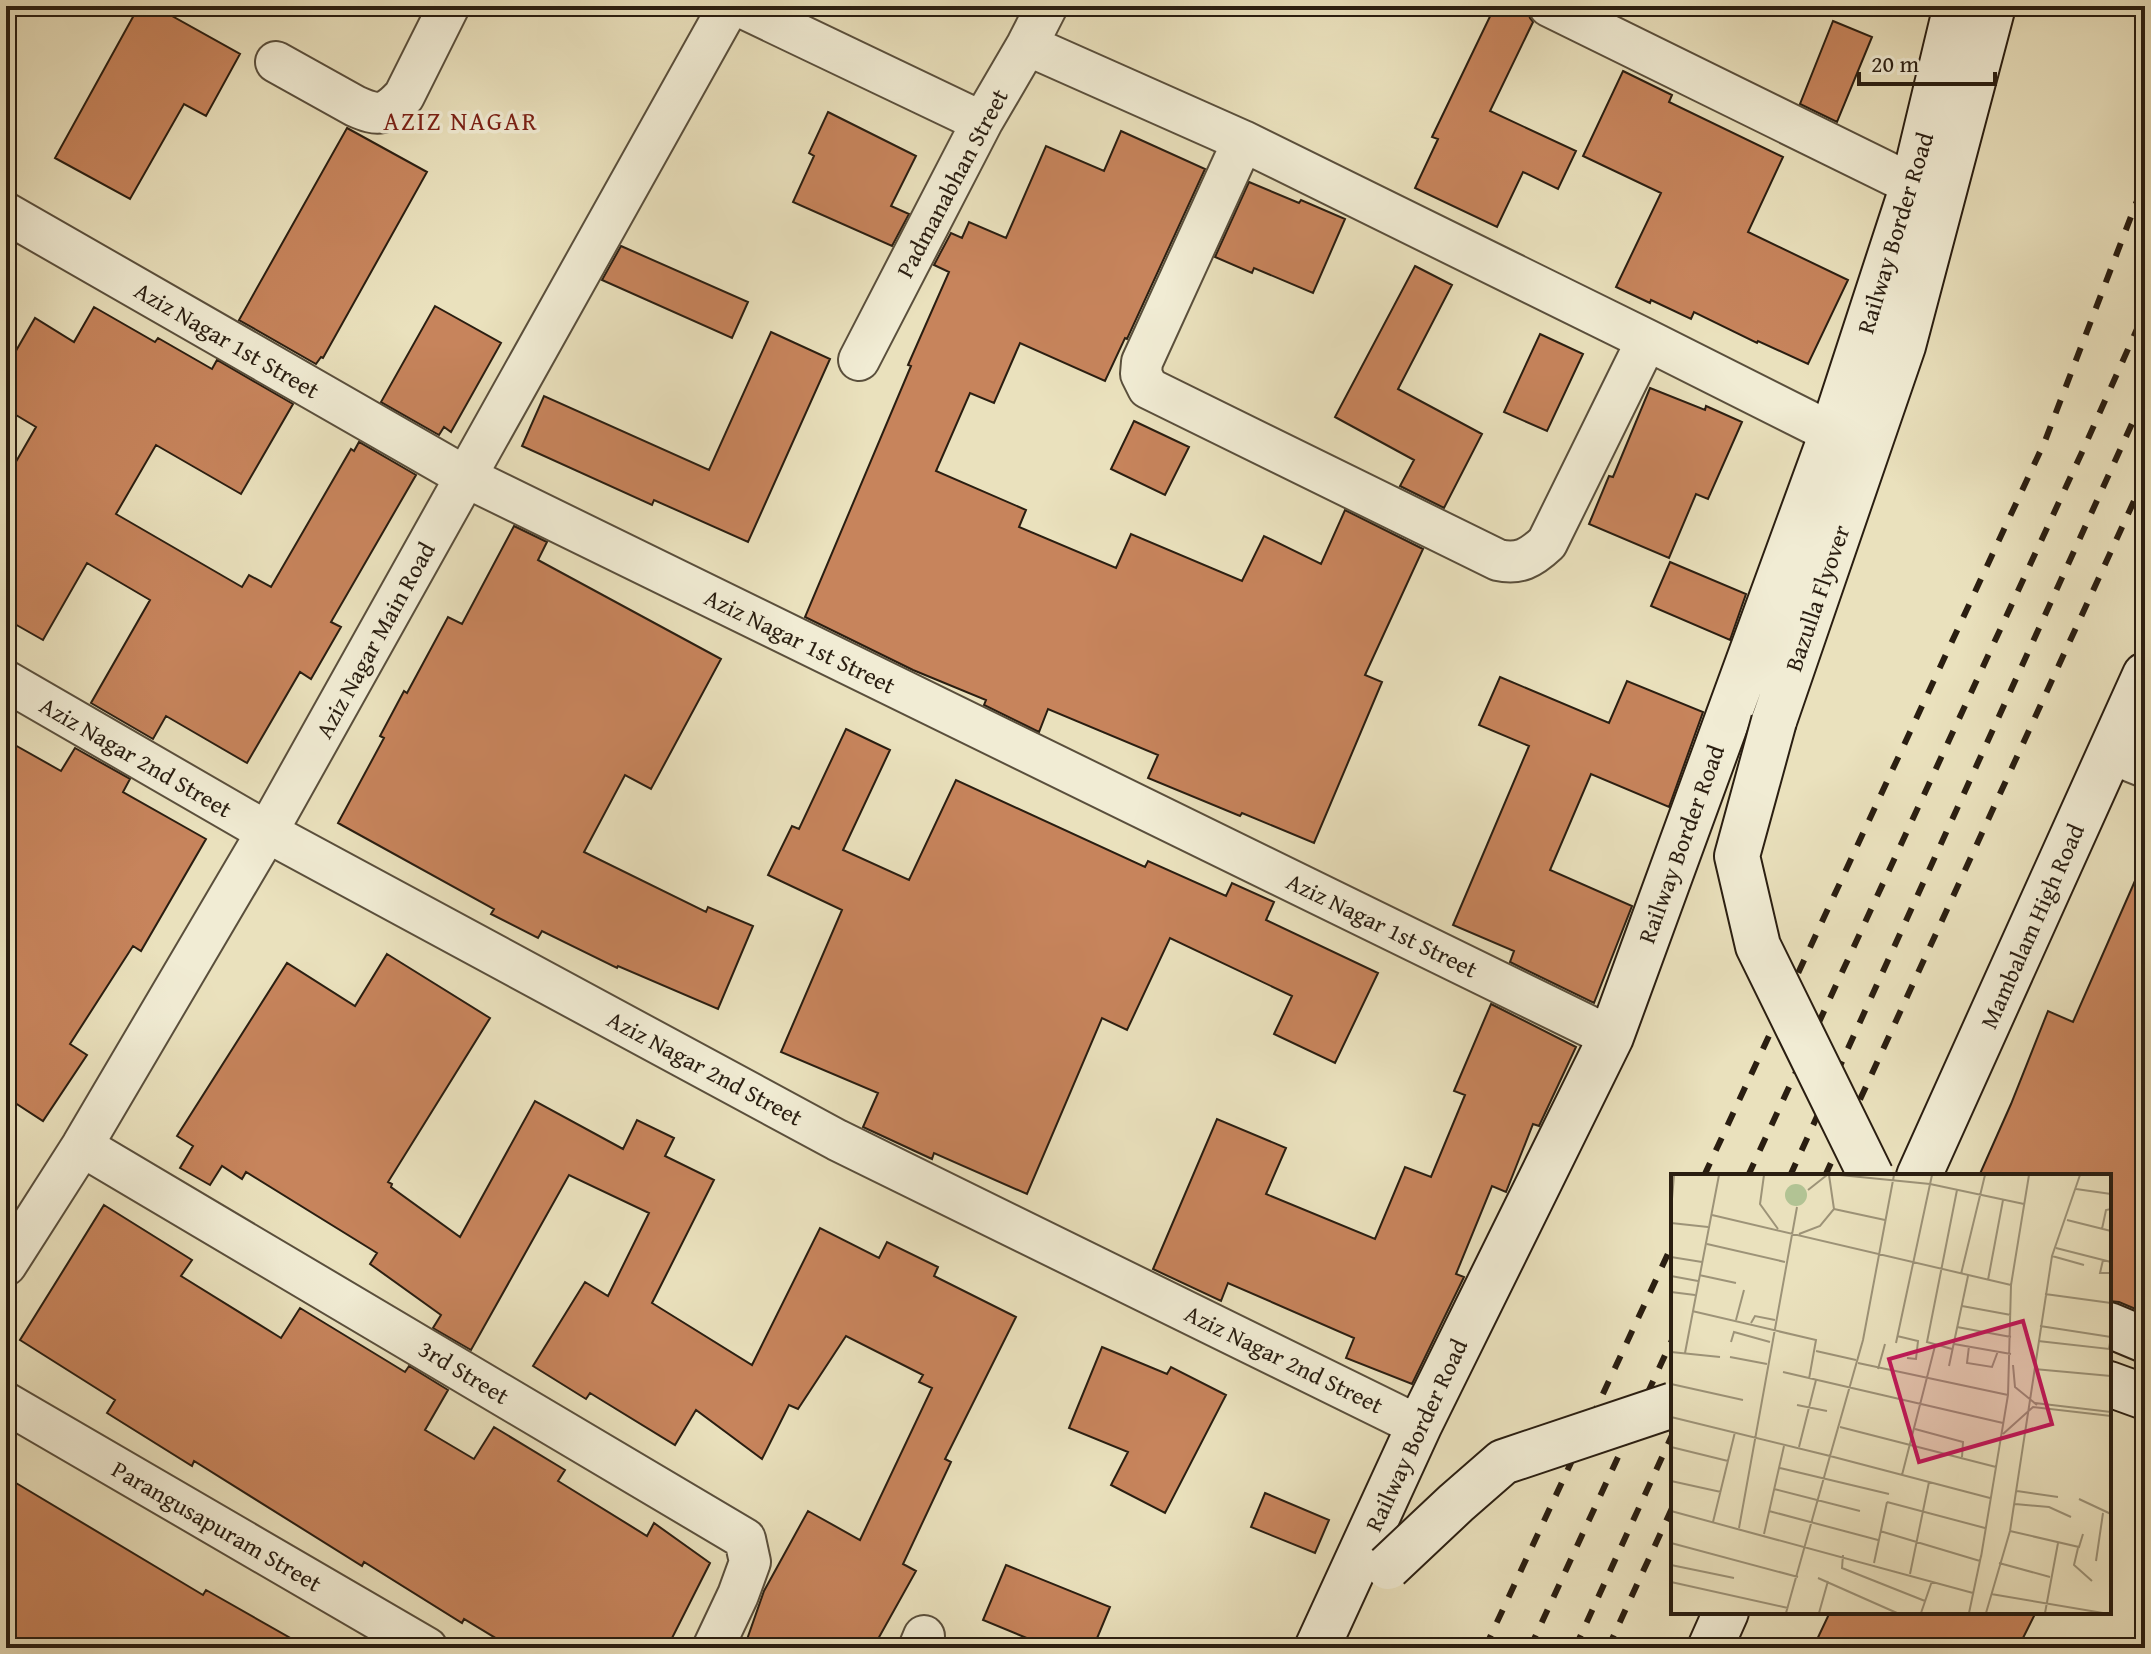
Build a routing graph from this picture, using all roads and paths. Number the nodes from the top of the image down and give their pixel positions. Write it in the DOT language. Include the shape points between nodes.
graph roads {
  1 [pos="449,6"];
  2 [pos="729,6"];
  3 [pos="739,6"];
  4 [pos="1047,6"];
  5 [pos="1549,6"];
  6 [pos="1956,6"];
  7 [pos="1993,6"];
  8 [pos="1027,45"];
  9 [pos="276,62"];
  10 [pos="982,122"];
  11 [pos="1243,141"];
  12 [pos="1913,185"];
  13 [pos="6,213"];
  14 [pos="1647,340"];
  15 [pos="859,360"];
  16 [pos="1832,433"];
  17 [pos="466,477"];
  18 [pos="2145,675"];
  19 [pos="6,681"];
  20 [pos="2127,760"];
  21 [pos="267,832"];
  22 [pos="1611,1037"];
  23 [pos="82,1146"];
  24 [pos="1870,1174"];
  25 [pos="1920,1174"];
  26 [pos="6,1265"];
  27 [pos="2111,1326"];
  28 [pos="2145,1340"];
  29 [pos="2111,1358"];
  30 [pos="2145,1371"];
  31 [pos="2111,1385"];
  32 [pos="2145,1397"];
  33 [pos="6,1403"];
  34 [pos="1671,1406"];
  35 [pos="2111,1410"];
  36 [pos="2145,1421"];
  37 [pos="1419,1426"];
  38 [pos="1725,1614"];
  39 [pos="427,1648"];
  40 [pos="713,1648"];
  41 [pos="1317,1648"];
  42 [pos="1351,1648"];
  43 [pos="1710,1648"];
  1 -- 9 [label="street" via="404,96 381,114 355,106"];
  2 -- 17 [label="street, Aziz Nagar Main Road"];
  3 -- 10 [label="street"];
  4 -- 8 [label="street, Padmanabhan Street"];
  5 -- 12 [label="street"];
  6 -- 12 [label="street, Railway Border Road"];
  7 -- 24 [label="street, Bazulla Flyover, bridge" via="1903,346 1774,721 1737,856 1758,946"];
  8 -- 10 [label="street, Padmanabhan Street"];
  8 -- 11 [label="street"];
  10 -- 15 [label="street, Padmanabhan Street"];
  11 -- 14 [label="street"];
  11 -- 14 [label="street" via="1142,362 1148,388 1456,540 1509,563 1522,562 1547,543"];
  12 -- 16 [label="street, Railway Border Road"];
  13 -- 17 [label="street, Aziz Nagar 1st Street"];
  14 -- 16 [label="street"];
  16 -- 22 [label="street, Railway Border Road"];
  17 -- 21 [label="street, Aziz Nagar Main Road"];
  17 -- 22 [label="street, Aziz Nagar 1st Street"];
  18 -- 20 [label="street, Mambalam High Road"];
  19 -- 21 [label="street, Aziz Nagar 2nd Street"];
  20 -- 25 [label="street, Mambalam High Road"];
  21 -- 23 [label="street, Aziz Nagar Main Road"];
  21 -- 37 [label="street, Aziz Nagar 2nd Street" via="837,1140"];
  22 -- 37 [label="street, Railway Border Road"];
  23 -- 26 [label="street, Aziz Nagar Main Road"];
  23 -- 40 [label="street, 3rd Street" via="745,1539 750,1562"];
  27 -- 28 [label="street"];
  29 -- 30 [label="street"];
  31 -- 32 [label="street"];
  33 -- 39 [label="street, Parangusapuram Street"];
  34 -- 42 [label="street, bridge" via="1503,1462 1388,1567"];
  35 -- 36 [label="street"];
  37 -- 41 [label="street, Railway Border Road"];
  38 -- 43 [label="street"];
}
